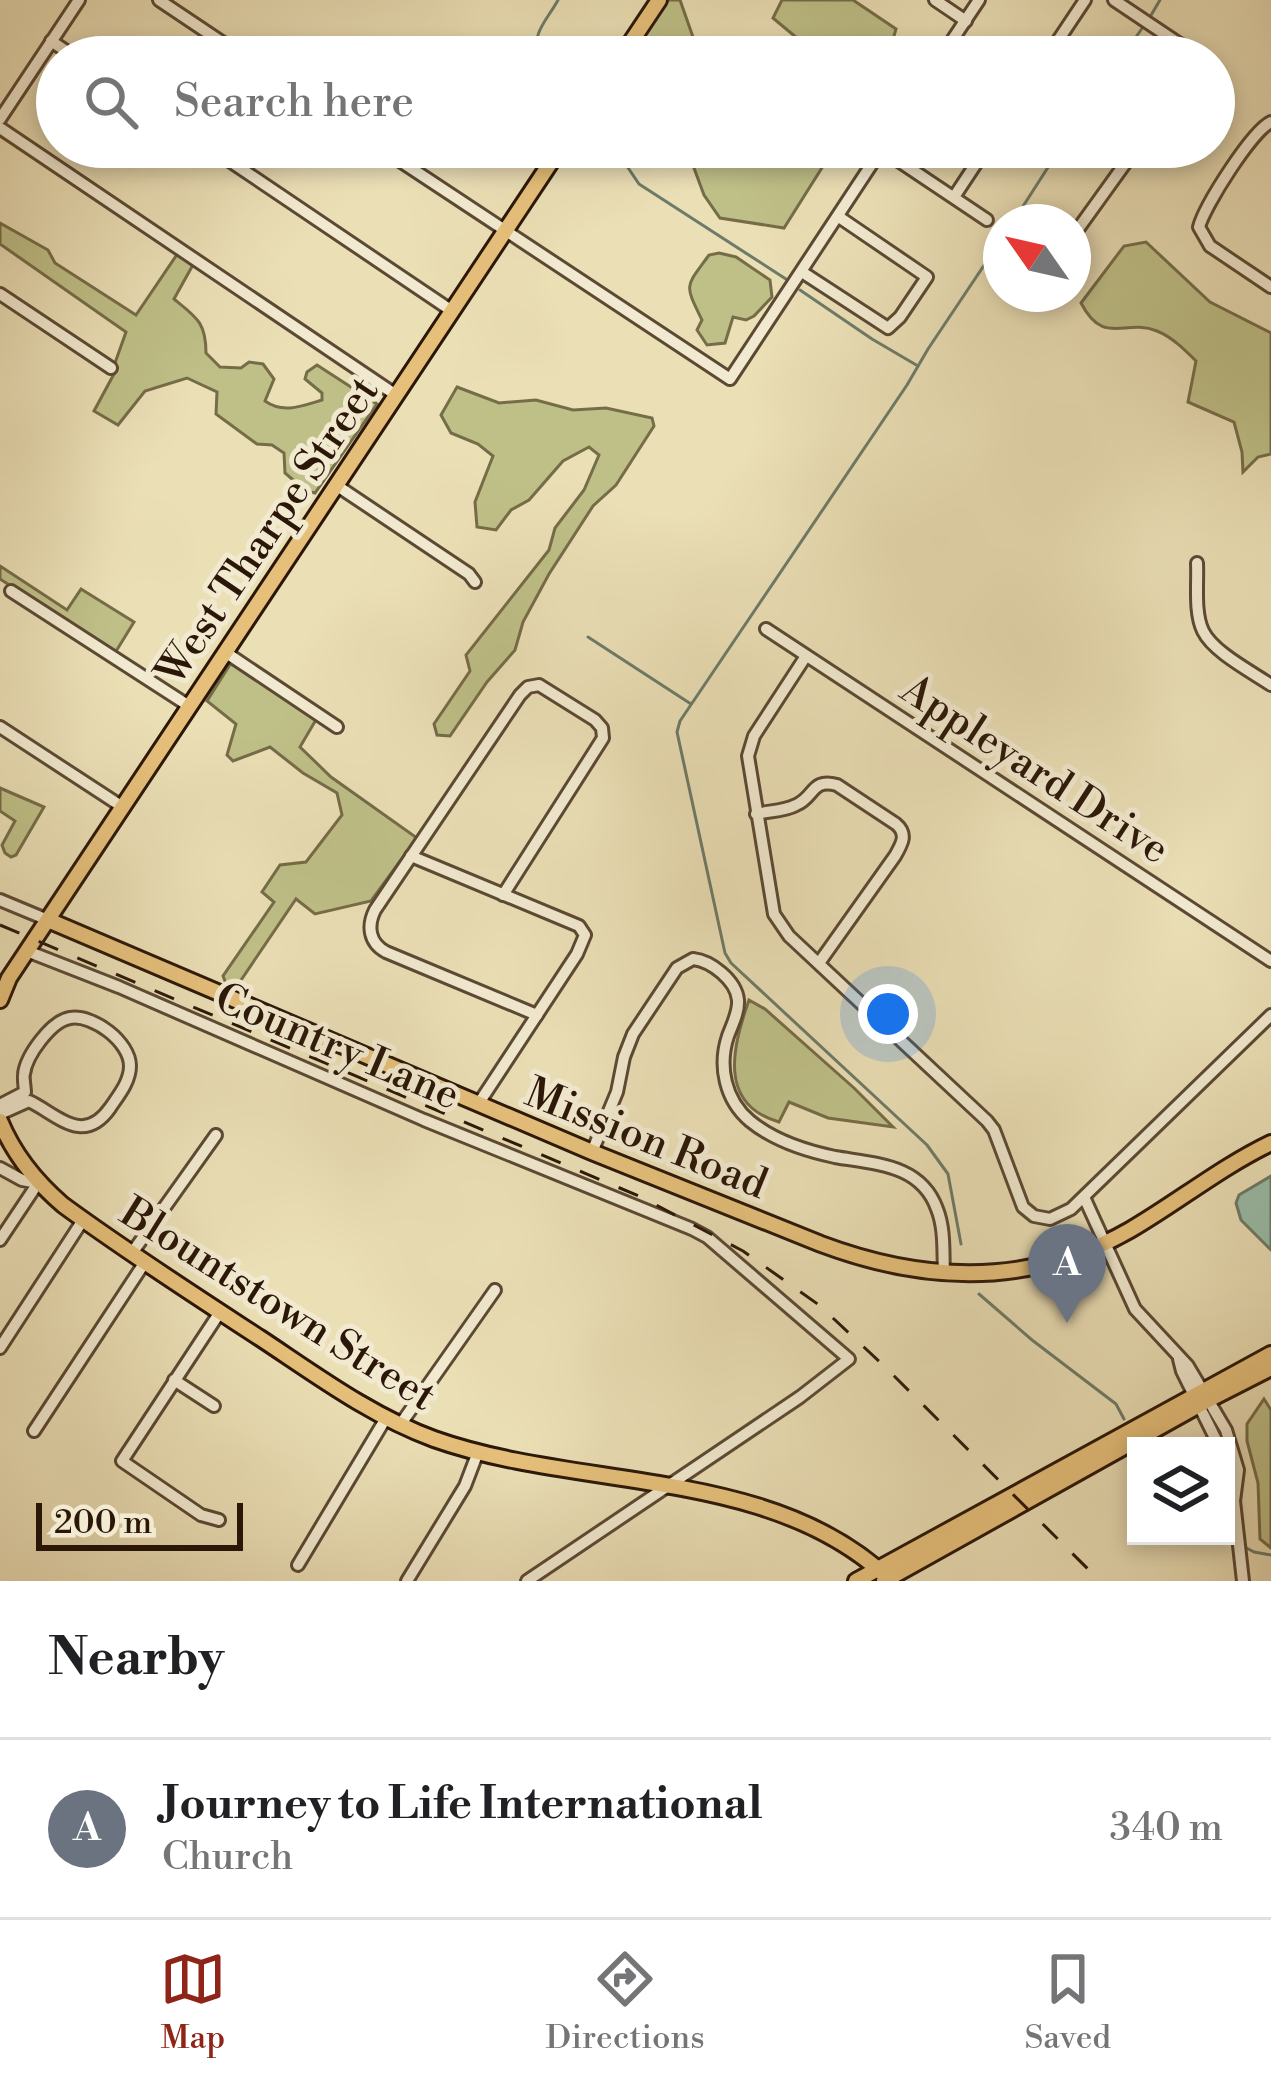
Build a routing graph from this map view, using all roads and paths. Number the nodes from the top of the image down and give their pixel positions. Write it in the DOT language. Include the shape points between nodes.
graph roads {
  1 [pos="79,0"];
  2 [pos="159,0"];
  3 [pos="658,0"];
  4 [pos="934,0"];
  5 [pos="979,0"];
  6 [pos="1084,0"];
  7 [pos="1114,0"];
  8 [pos="966,21"];
  9 [pos="54,36"];
  10 [pos="213,36"];
  11 [pos="635,36"];
  12 [pos="956,36"];
  13 [pos="1061,36"];
  14 [pos="1168,36"];
  15 [pos="36,65"];
  16 [pos="1271,122"];
  17 [pos="0,123"];
  18 [pos="36,148"];
  19 [pos="1235,163"];
  20 [pos="66,168"];
  21 [pos="240,168"];
  22 [pos="411,168"];
  23 [pos="547,168"];
  24 [pos="869,168"];
  25 [pos="911,168"];
  26 [pos="973,168"];
  27 [pos="1122,168"];
  28 [pos="1232,168"];
  29 [pos="953,197"];
  30 [pos="1091,211"];
  31 [pos="838,217"];
  32 [pos="983,217"];
  33 [pos="506,230"];
  34 [pos="802,272"];
  35 [pos="1271,287"];
  36 [pos="0,294"];
  37 [pos="452,311"];
  38 [pos="111,368"];
  39 [pos="396,395"];
  40 [pos="336,485"];
  41 [pos="1197,563"];
  42 [pos="475,582"];
  43 [pos="11,591"];
  44 [pos="766,629"];
  45 [pos="225,652"];
  46 [pos="806,656"];
  47 [pos="1271,685"];
  48 [pos="189,706"];
  49 [pos="0,727"];
  50 [pos="337,727"];
  51 [pos="121,806"];
  52 [pos="756,814"];
  53 [pos="411,856"];
  54 [pos="503,895"];
  55 [pos="0,900"];
  56 [pos="48,920"];
  57 [pos="27,951"];
  58 [pos="1271,961"];
  59 [pos="819,963"];
  60 [pos="0,980"];
  61 [pos="0,1000"];
  62 [pos="537,1015"];
  63 [pos="1271,1015"];
  64 [pos="21,1100"];
  65 [pos="479,1103"];
  66 [pos="0,1113"];
  67 [pos="216,1135"];
  68 [pos="1271,1143"];
  69 [pos="592,1151"];
  70 [pos="0,1168"];
  71 [pos="38,1183"];
  72 [pos="1084,1197"];
  73 [pos="83,1220"];
  74 [pos="0,1240"];
  75 [pos="1104,1244"];
  76 [pos="131,1253"];
  77 [pos="146,1262"];
  78 [pos="944,1274"];
  79 [pos="495,1290"];
  80 [pos="220,1312"];
  81 [pos="0,1348"];
  82 [pos="1271,1354"];
  83 [pos="1271,1368"];
  84 [pos="174,1381"];
  85 [pos="1201,1397"];
  86 [pos="214,1406"];
  87 [pos="1176,1418"];
  88 [pos="393,1421"];
  89 [pos="1209,1424"];
  90 [pos="34,1431"];
  91 [pos="1215,1437"];
  92 [pos="1224,1437"];
  93 [pos="1106,1449"];
  94 [pos="478,1452"];
  95 [pos="1235,1455"];
  96 [pos="663,1486"];
  97 [pos="1235,1498"];
  98 [pos="1235,1510"];
  99 [pos="219,1520"];
  100 [pos="847,1548"];
  101 [pos="935,1552"];
  102 [pos="298,1565"];
  103 [pos="1243,1574"];
  104 [pos="885,1577"];
  105 [pos="920,1578"];
  106 [pos="406,1581"];
  107 [pos="527,1581"];
  108 [pos="852,1581"];
  1 -- 9 [label="street"];
  2 -- 10 [label="street"];
  3 -- 11 [label="main road"];
  4 -- 8 [label="street"];
  5 -- 8 [label="street"];
  6 -- 13 [label="street"];
  7 -- 14 [label="street"];
  8 -- 12 [label="street"];
  15 -- 17 [label="street"];
  16 -- 19 [label="street"];
  17 -- 18 [label="street"];
  20 -- 39 [label="street"];
  21 -- 37 [label="street"];
  22 -- 33 [label="street"];
  23 -- 33 [label="main road, West Tharpe Street"];
  24 -- 31 [label="street"];
  25 -- 29 [label="street"];
  26 -- 29 [label="street"];
  27 -- 30 [label="street"];
  28 -- 35 [label="street" via="1199,226 1210,246"];
  29 -- 32 [label="street"];
  31 -- 34 [label="street"];
  31 -- 34 [label="street" via="927,277 888,328"];
  33 -- 34 [label="street" via="730,379"];
  33 -- 37 [label="main road, West Tharpe Street"];
  36 -- 38 [label="street"];
  37 -- 39 [label="main road, West Tharpe Street"];
  39 -- 40 [label="main road, West Tharpe Street"];
  40 -- 42 [label="street"];
  40 -- 45 [label="main road, West Tharpe Street"];
  41 -- 47 [label="street" via="1203,632"];
  43 -- 48 [label="street"];
  44 -- 46 [label="street, Appleyard Drive"];
  45 -- 48 [label="main road, West Tharpe Street"];
  45 -- 50 [label="street"];
  46 -- 52 [label="street" via="749,746"];
  46 -- 58 [label="street, Appleyard Drive"];
  48 -- 51 [label="main road, West Tharpe Street"];
  49 -- 51 [label="street"];
  51 -- 56 [label="main road, West Tharpe Street"];
  52 -- 59 [label="street" via="777,921"];
  52 -- 59 [label="street" via="797,805 826,782 902,831 895,856"];
  53 -- 54 [label="street"];
  53 -- 54 [label="street" via="520,694 543,686 603,734"];
  53 -- 62 [label="street" via="375,910 375,944"];
  54 -- 62 [label="street" via="586,935"];
  55 -- 56 [label="street, Mission Road"];
  56 -- 57 [label="main road, West Tharpe Street"];
  56 -- 65 [label="main road, Mission Road"];
  57 -- 60 [label="main road"];
  57 -- 61 [label="main road"];
  57 -- 96 [label="street, Country Lane" via="692,1229 849,1359"];
  59 -- 72 [label="street" via="987,1121 1028,1212 1057,1218"];
  62 -- 65 [label="street"];
  63 -- 72 [label="street"];
  64 -- 64 [label="street" via="71,1125 95,1122 128,1077 125,1048 88,1021 61,1020 28,1062"];
  64 -- 66 [label="street"];
  65 -- 69 [label="main road, Mission Road"];
  66 -- 71 [label="main road"];
  67 -- 76 [label="street"];
  68 -- 75 [label="main road, Mission Road"];
  69 -- 78 [label="main road, Mission Road" via="859,1258"];
  69 -- 78 [label="street" via="633,1034 677,968 705,961 737,996 723,1065 736,1107 780,1139 916,1179 937,1208"];
  70 -- 71 [label="street, Blountstown Street"];
  71 -- 73 [label="main road, Blountstown Street"];
  71 -- 74 [label="street"];
  72 -- 75 [label="street"];
  73 -- 76 [label="main road, Blountstown Street"];
  73 -- 81 [label="street"];
  75 -- 78 [label="main road, Mission Road" via="1023,1269"];
  75 -- 85 [label="street" via="1135,1309 1178,1356"];
  76 -- 77 [label="main road, Blountstown Street"];
  77 -- 80 [label="main road, Blountstown Street"];
  77 -- 90 [label="street"];
  79 -- 88 [label="street"];
  80 -- 84 [label="street"];
  80 -- 88 [label="main road, Blountstown Street"];
  82 -- 85 [label="main road"];
  83 -- 85 [label="main road"];
  84 -- 86 [label="street"];
  84 -- 99 [label="street" via="122,1461"];
  85 -- 87 [label="main road"];
  85 -- 89 [label="street"];
  85 -- 92 [label="street"];
  85 -- 93 [label="main road"];
  87 -- 89 [label="street"];
  87 -- 93 [label="main road"];
  88 -- 94 [label="main road, Blountstown Street"];
  88 -- 102 [label="street"];
  89 -- 91 [label="street"];
  93 -- 101 [label="main road"];
  93 -- 104 [label="main road"];
  94 -- 96 [label="main road, Blountstown Street"];
  94 -- 106 [label="street"];
  95 -- 97 [label="street"];
  96 -- 100 [label="main road, Blountstown Street" via="766,1509"];
  96 -- 107 [label="street"];
  98 -- 103 [label="street"];
  100 -- 104 [label="main road, Blountstown Street"];
  100 -- 108 [label="main road"];
  101 -- 104 [label="main road"];
  101 -- 105 [label="main road"];
  104 -- 108 [label="main road"];
}
